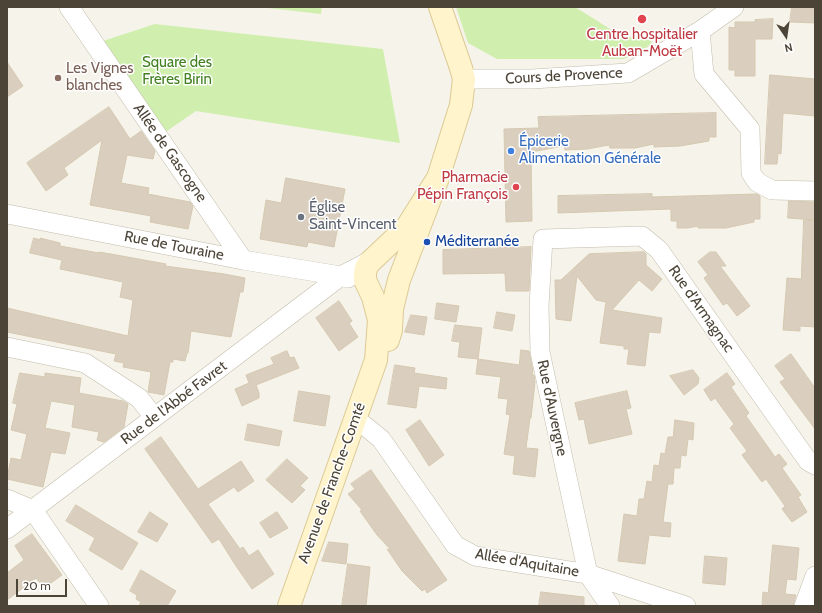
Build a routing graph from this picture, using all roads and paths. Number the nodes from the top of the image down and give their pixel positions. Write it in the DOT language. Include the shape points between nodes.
graph roads {
  1 [pos="69,7"];
  2 [pos="440,7"];
  3 [pos="734,7"];
  4 [pos="700,30"];
  5 [pos="464,79"];
  6 [pos="438,178"];
  7 [pos="815,191"];
  8 [pos="7,214"];
  9 [pos="543,239"];
  10 [pos="374,259"];
  11 [pos="243,260"];
  12 [pos="341,276"];
  13 [pos="399,280"];
  14 [pos="368,285"];
  15 [pos="7,347"];
  16 [pos="376,360"];
  17 [pos="154,417"];
  18 [pos="354,422"];
  19 [pos="815,465"];
  20 [pos="7,499"];
  21 [pos="33,510"];
  22 [pos="7,529"];
  23 [pos="588,574"];
  24 [pos="815,576"];
  25 [pos="99,606"];
  26 [pos="288,606"];
  27 [pos="610,606"];
  28 [pos="686,606"];
  29 [pos="804,606"];
  1 -- 11 [label="street, Allée de Gascogne"];
  2 -- 5 [label="street"];
  3 -- 4 [label="street, Cours de Provence"];
  4 -- 5 [label="street, Cours de Provence" via="628,73 532,79"];
  4 -- 7 [label="street" via="704,74 750,129 751,173 758,182 772,190"];
  5 -- 6 [label="street, Avenue de Franche-Comté" via="461,105"];
  6 -- 10 [label="street, Avenue de Franche-Comté" via="407,227"];
  6 -- 13 [label="street, Avenue de Franche-Comté"];
  8 -- 11 [label="street, Rue de Touraine"];
  9 -- 19 [label="street, Rue d'Armagnac" via="642,236 659,250 808,461"];
  9 -- 23 [label="street, Rue d'Auvergne" via="539,306 540,352"];
  10 -- 12 [label="street"];
  10 -- 13 [label="street, Avenue de Franche-Comté" via="385,257 396,262"];
  10 -- 14 [label="street, Avenue de Franche-Comté" via="366,268 365,280"];
  11 -- 12 [label="street, Rue de Touraine"];
  12 -- 14 [label="street, Rue de Touraine"];
  12 -- 17 [label="street, Rue de l'Abbé Favret"];
  13 -- 14 [label="street" via="396,286 388,291 377,292"];
  13 -- 16 [label="street, Avenue de Franche-Comté" via="392,309 391,330 386,345"];
  14 -- 16 [label="street, Avenue de Franche-Comté" via="379,320"];
  15 -- 17 [label="street" via="85,363 139,398"];
  16 -- 18 [label="street, Avenue de Franche-Comté"];
  17 -- 21 [label="street, Rue de l'Abbé Favret"];
  18 -- 23 [label="street, Allée d'Aquitaine" via="365,426 381,439 455,545 476,556"];
  18 -- 26 [label="street, Avenue de Franche-Comté"];
  20 -- 21 [label="street"];
  21 -- 22 [label="street, Rue de l'Abbé Favret"];
  21 -- 25 [label="street"];
  23 -- 27 [label="street"];
  23 -- 28 [label="street, Allée d'Aquitaine"];
  24 -- 29 [label="street"];
}
